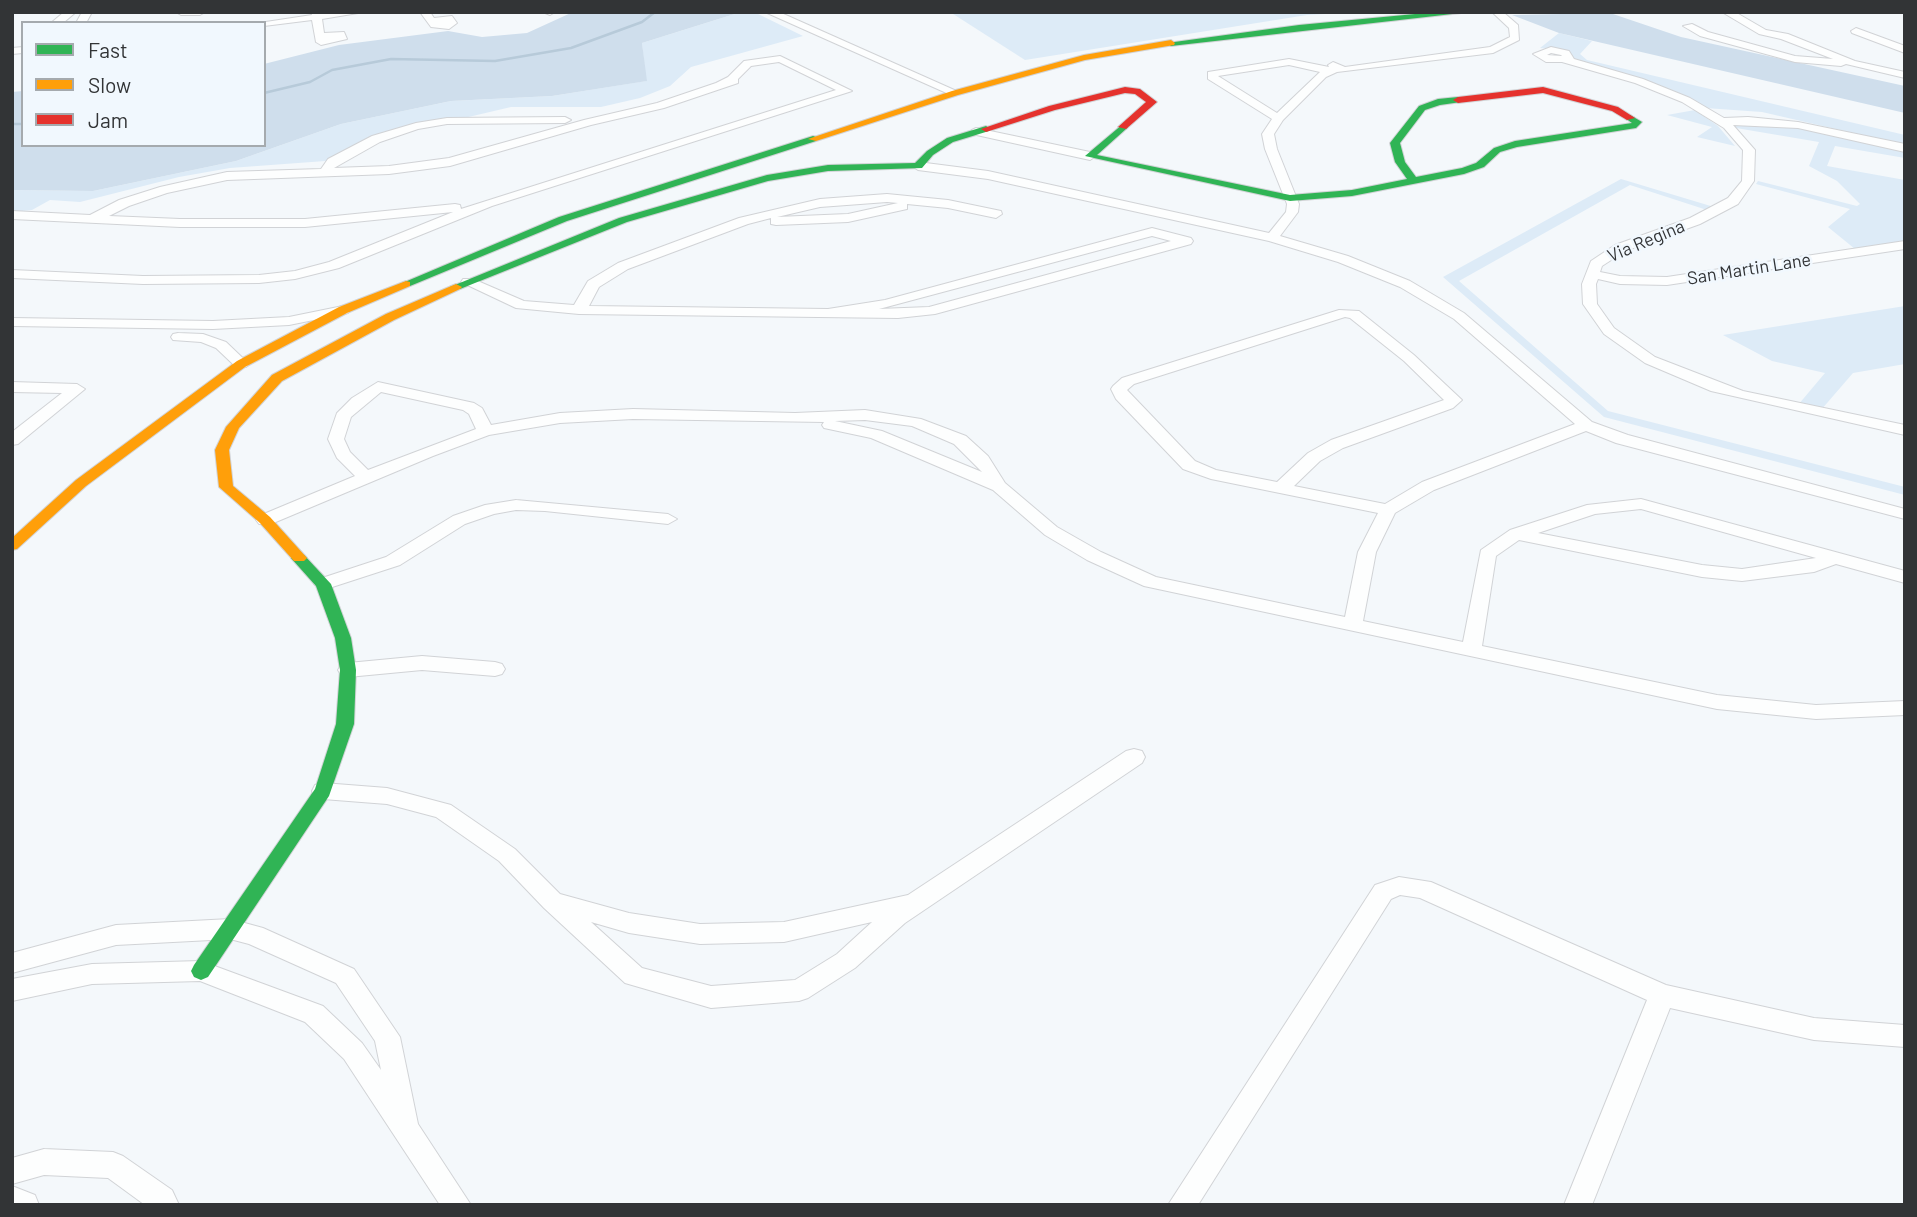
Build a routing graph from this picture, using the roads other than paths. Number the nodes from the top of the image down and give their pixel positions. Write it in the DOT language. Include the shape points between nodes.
graph roads {
  1 [pos="359,12"];
  2 [pos="1466,12"];
  3 [pos="1497,12"];
  4 [pos="1727,12"];
  5 [pos="1746,12"];
  6 [pos="770,13"];
  7 [pos="317,15"];
  8 [pos="266,23"];
  9 [pos="1688,26"];
  10 [pos="1856,31"];
  11 [pos="320,36"];
  12 [pos="1784,36"];
  13 [pos="1567,40"];
  14 [pos="1905,50"];
  15 [pos="1852,63"];
  16 [pos="1334,70"];
  17 [pos="1905,75"];
  18 [pos="955,93"];
  19 [pos="1706,111"];
  20 [pos="1278,118"];
  21 [pos="1721,122"];
  22 [pos="553,126"];
  23 [pos="1817,128"];
  24 [pos="976,131"];
  25 [pos="1905,148"];
  26 [pos="1090,156"];
  27 [pos="918,166"];
  28 [pos="324,173"];
  29 [pos="1413,181"];
  30 [pos="1290,198"];
  31 [pos="487,203"];
  32 [pos="421,214"];
  33 [pos="996,214"];
  34 [pos="12,215"];
  35 [pos="94,218"];
  36 [pos="434,225"];
  37 [pos="1272,238"];
  38 [pos="1905,245"];
  39 [pos="1073,253"];
  40 [pos="1098,265"];
  41 [pos="12,274"];
  42 [pos="1592,274"];
  43 [pos="468,282"];
  44 [pos="961,284"];
  45 [pos="987,295"];
  46 [pos="343,310"];
  47 [pos="579,310"];
  48 [pos="828,313"];
  49 [pos="214,325"];
  50 [pos="13,329"];
  51 [pos="203,338"];
  52 [pos="241,364"];
  53 [pos="12,387"];
  54 [pos="795,418"];
  55 [pos="1586,425"];
  56 [pos="1905,430"];
  57 [pos="485,431"];
  58 [pos="12,440"];
  59 [pos="366,478"];
  60 [pos="999,486"];
  61 [pos="1281,488"];
  62 [pos="1388,510"];
  63 [pos="1905,514"];
  64 [pos="668,519"];
  65 [pos="265,520"];
  66 [pos="1516,534"];
  67 [pos="12,545"];
  68 [pos="1836,556"];
  69 [pos="1905,577"];
  70 [pos="323,584"];
  71 [pos="1353,624"];
  72 [pos="1472,649"];
  73 [pos="495,669"];
  74 [pos="348,670"];
  75 [pos="1905,708"];
  76 [pos="1134,757"];
  77 [pos="323,791"];
  78 [pos="552,901"];
  79 [pos="914,904"];
  80 [pos="230,929"];
  81 [pos="12,962"];
  82 [pos="201,971"];
  83 [pos="12,990"];
  84 [pos="1662,995"];
  85 [pos="1905,1036"];
  86 [pos="409,1133"];
  87 [pos="12,1171"];
  88 [pos="12,1200"];
  89 [pos="25,1205"];
  90 [pos="165,1205"];
  91 [pos="457,1205"];
  92 [pos="1182,1205"];
  93 [pos="1578,1205"];
  1 -- 7 [label="street"];
  2 -- 18 [label="street" via="1322,24 1144,47 1084,58"];
  3 -- 16 [label="street" via="1514,27 1516,38 1510,44"];
  4 -- 12 [label="street" via="1763,32"];
  5 -- 12 [label="street"];
  6 -- 18 [label="street"];
  7 -- 8 [label="street"];
  7 -- 11 [label="street"];
  9 -- 15 [label="street" via="1795,59"];
  10 -- 14 [label="street"];
  12 -- 15 [label="street"];
  13 -- 19 [label="street, Via Regina" via="1561,56 1651,85"];
  15 -- 17 [label="street"];
  16 -- 20 [label="street" via="1321,75"];
  16 -- 20 [label="street" via="1289,62 1212,74"];
  18 -- 46 [label="street" via="563,219"];
  19 -- 21 [label="street, Via Regina"];
  19 -- 23 [label="street" via="1754,113"];
  20 -- 30 [label="street" via="1268,134"];
  21 -- 23 [label="street" via="1748,120"];
  21 -- 42 [label="street, Via Regina" via="1749,150 1750,174 1745,187 1714,212 1606,256"];
  22 -- 28 [label="street" via="450,162"];
  22 -- 28 [label="street" via="447,121 416,126 376,139 332,162"];
  22 -- 31 [label="street" via="660,106 732,79 748,63 780,60 846,92"];
  23 -- 25 [label="street"];
  24 -- 26 [label="street"];
  24 -- 26 [label="street" via="1125,90 1152,100"];
  24 -- 27 [label="street" via="950,140"];
  26 -- 30 [label="street"];
  27 -- 37 [label="street" via="988,175"];
  27 -- 43 [label="street" via="828,168 767,177 623,220"];
  28 -- 35 [label="street" via="203,180 144,196"];
  29 -- 29 [label="street" via="1464,171 1515,144 1637,122 1615,109 1543,90 1438,102 1422,108 1395,143 1400,162"];
  29 -- 30 [label="street" via="1352,193"];
  30 -- 37 [label="street" via="1292,212"];
  31 -- 32 [label="street"];
  31 -- 36 [label="street"];
  32 -- 35 [label="street" via="305,223"];
  32 -- 36 [label="street"];
  33 -- 47 [label="street" via="916,200 848,218 744,220 623,266 593,284"];
  34 -- 35 [label="street"];
  36 -- 41 [label="street" via="334,265 283,276 143,281"];
  37 -- 55 [label="street" via="1405,284 1459,316"];
  38 -- 42 [label="street, San Martin Lane" via="1667,281"];
  39 -- 40 [label="street"];
  39 -- 40 [label="street" via="1152,232 1186,241"];
  39 -- 44 [label="street"];
  40 -- 45 [label="street"];
  42 -- 56 [label="street, Via Regina" via="1589,292 1594,312 1615,336 1650,360 1740,396"];
  43 -- 47 [label="street" via="521,305"];
  43 -- 65 [label="street" via="390,317 277,379 233,427 222,450 226,487"];
  44 -- 45 [label="street"];
  44 -- 48 [label="street" via="886,304"];
  45 -- 48 [label="street" via="930,311"];
  46 -- 49 [label="street" via="289,321"];
  46 -- 52 [label="street"];
  47 -- 48 [label="street"];
  49 -- 50 [label="street" via="30,322"];
  49 -- 51 [label="street"];
  50 -- 51 [label="street"];
  51 -- 52 [label="street" via="221,345"];
  52 -- 67 [label="street" via="81,483"];
  53 -- 58 [label="street" via="76,389"];
  54 -- 57 [label="street" via="633,414 560,418"];
  54 -- 60 [label="street" via="876,434"];
  54 -- 60 [label="street" via="865,415 915,422 960,440 982,460"];
  55 -- 62 [label="street" via="1428,486"];
  55 -- 63 [label="street" via="1622,439"];
  57 -- 59 [label="street"];
  57 -- 59 [label="street" via="476,411 468,406 378,387 343,416 336,439 343,454"];
  59 -- 65 [label="street"];
  60 -- 71 [label="street" via="1051,531 1151,582"];
  61 -- 61 [label="street" via="1189,465 1119,388 1128,381 1344,313 1354,314 1454,400 1337,444 1314,457"];
  61 -- 62 [label="street"];
  62 -- 71 [label="street" via="1367,552"];
  64 -- 70 [label="street" via="545,506 491,509 459,520 393,561"];
  65 -- 70 [label="street"];
  66 -- 68 [label="street" via="1742,575 1814,566"];
  66 -- 68 [label="street" via="1593,509 1641,504"];
  66 -- 72 [label="street" via="1487,554"];
  68 -- 69 [label="street"];
  70 -- 74 [label="street"];
  71 -- 72 [label="street"];
  72 -- 75 [label="street" via="1717,702 1816,712"];
  73 -- 74 [label="street" via="422,663"];
  74 -- 77 [label="street" via="345,724"];
  76 -- 79 [label="street"];
  77 -- 78 [label="street" via="387,796 443,811 508,856"];
  77 -- 80 [label="street"];
  78 -- 79 [label="street" via="629,923 700,934 785,932"];
  78 -- 79 [label="street" via="634,976 711,997 799,990 846,961"];
  80 -- 81 [label="street" via="117,935"];
  80 -- 82 [label="street"];
  80 -- 86 [label="street" via="254,935 345,976 387,1037"];
  82 -- 83 [label="street" via="92,974"];
  82 -- 86 [label="street" via="314,1014 353,1051"];
  84 -- 85 [label="street" via="1814,1029"];
  84 -- 92 [label="street" via="1423,889 1399,886 1383,892"];
  84 -- 93 [label="street"];
  86 -- 91 [label="street"];
  87 -- 90 [label="street" via="44,1163 113,1165"];
  88 -- 89 [label="street"];
}
